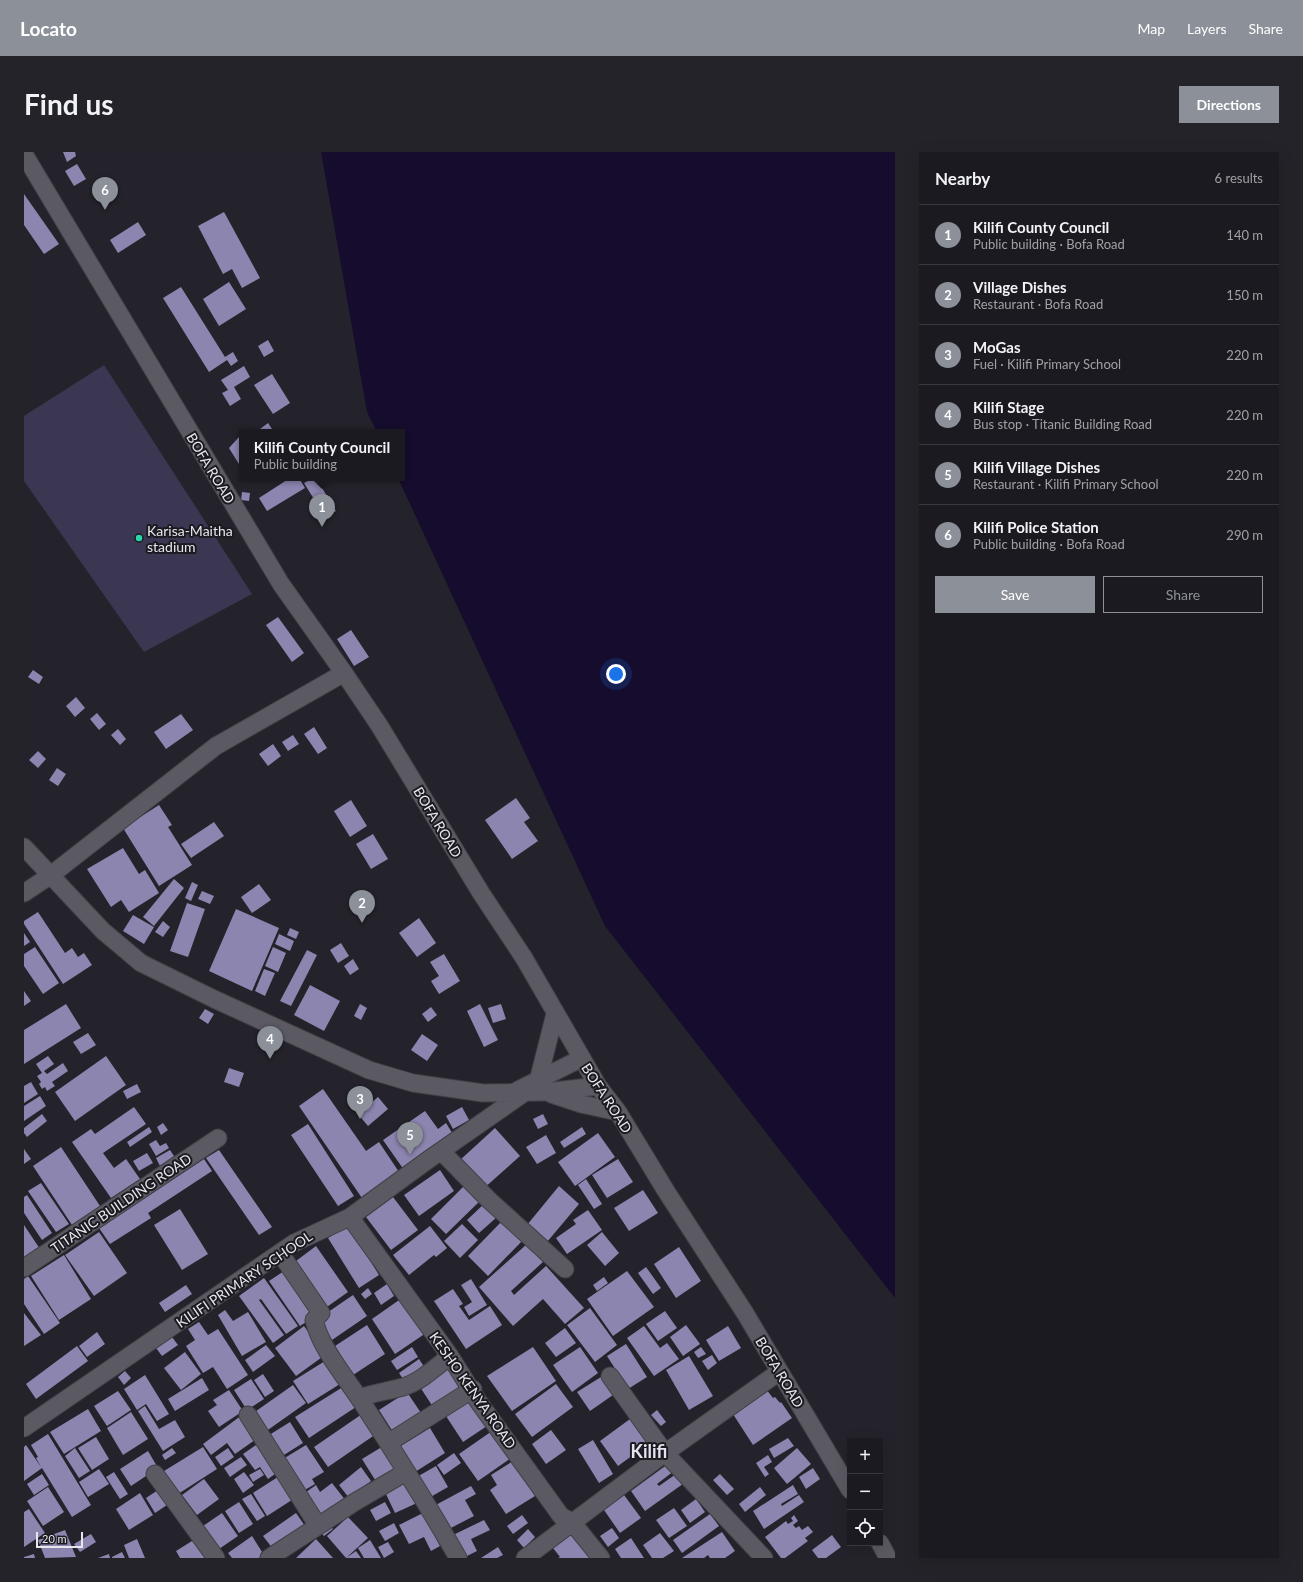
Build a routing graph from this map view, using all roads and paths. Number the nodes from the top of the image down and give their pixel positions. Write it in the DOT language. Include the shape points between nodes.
graph roads {
  1 [pos="24,154"];
  2 [pos="344,673"];
  3 [pos="24,847"];
  4 [pos="51,875"];
  5 [pos="24,893"];
  6 [pos="555,1014"];
  7 [pos="582,1058"];
  8 [pos="542,1086"];
  9 [pos="598,1086"];
  10 [pos="518,1093"];
  11 [pos="618,1112"];
  12 [pos="218,1138"];
  13 [pos="441,1151"];
  14 [pos="350,1217"];
  15 [pos="280,1253"];
  16 [pos="24,1268"];
  17 [pos="565,1268"];
  18 [pos="450,1356"];
  19 [pos="779,1372"];
  20 [pos="610,1376"];
  21 [pos="473,1389"];
  22 [pos="359,1398"];
  23 [pos="248,1415"];
  24 [pos="24,1428"];
  25 [pos="388,1443"];
  26 [pos="665,1453"];
  27 [pos="406,1472"];
  28 [pos="155,1474"];
  29 [pos="847,1485"];
  30 [pos="572,1522"];
  31 [pos="318,1526"];
  32 [pos="882,1546"];
  33 [pos="216,1558"];
  34 [pos="269,1558"];
  35 [pos="458,1558"];
  36 [pos="525,1558"];
  37 [pos="601,1558"];
  38 [pos="764,1558"];
  39 [pos="888,1558"];
  1 -- 2 [label="street, BOFA ROAD" via="280,584"];
  2 -- 4 [label="street" via="216,746"];
  2 -- 6 [label="street, BOFA ROAD" via="524,958"];
  3 -- 4 [label="street"];
  4 -- 5 [label="street"];
  4 -- 10 [label="street" via="104,931 141,963 214,999 369,1070 413,1083 483,1093"];
  6 -- 7 [label="street, BOFA ROAD"];
  6 -- 8 [label="street"];
  7 -- 8 [label="street, KILIFI PRIMARY SCHOOL"];
  7 -- 9 [label="street, BOFA ROAD"];
  8 -- 9 [label="street"];
  8 -- 10 [label="street, KILIFI PRIMARY SCHOOL"];
  8 -- 11 [label="street" via="581,1104"];
  9 -- 11 [label="street, BOFA ROAD"];
  10 -- 13 [label="street, KILIFI PRIMARY SCHOOL"];
  11 -- 19 [label="street, BOFA ROAD" via="745,1313"];
  12 -- 16 [label="street, TITANIC BUILDING ROAD"];
  13 -- 14 [label="street, KILIFI PRIMARY SCHOOL"];
  13 -- 17 [label="street" via="488,1199"];
  14 -- 15 [label="street, KILIFI PRIMARY SCHOOL" via="319,1230"];
  14 -- 18 [label="street, KESHO KENYA ROAD"];
  15 -- 22 [label="street" via="321,1313 314,1320 316,1328"];
  15 -- 24 [label="street, KILIFI PRIMARY SCHOOL"];
  18 -- 21 [label="street, KESHO KENYA ROAD"];
  18 -- 22 [label="street" via="404,1387"];
  19 -- 26 [label="street"];
  19 -- 29 [label="street, BOFA ROAD"];
  20 -- 26 [label="street"];
  21 -- 25 [label="street"];
  21 -- 30 [label="street, KESHO KENYA ROAD" via="478,1401 561,1516"];
  22 -- 25 [label="street"];
  23 -- 31 [label="street"];
  25 -- 27 [label="street"];
  26 -- 30 [label="street"];
  26 -- 38 [label="street"];
  27 -- 31 [label="street"];
  27 -- 35 [label="street"];
  28 -- 33 [label="street"];
  30 -- 36 [label="street"];
  30 -- 37 [label="street, KESHO KENYA ROAD"];
  31 -- 34 [label="street"];
  32 -- 39 [label="street"];
}
